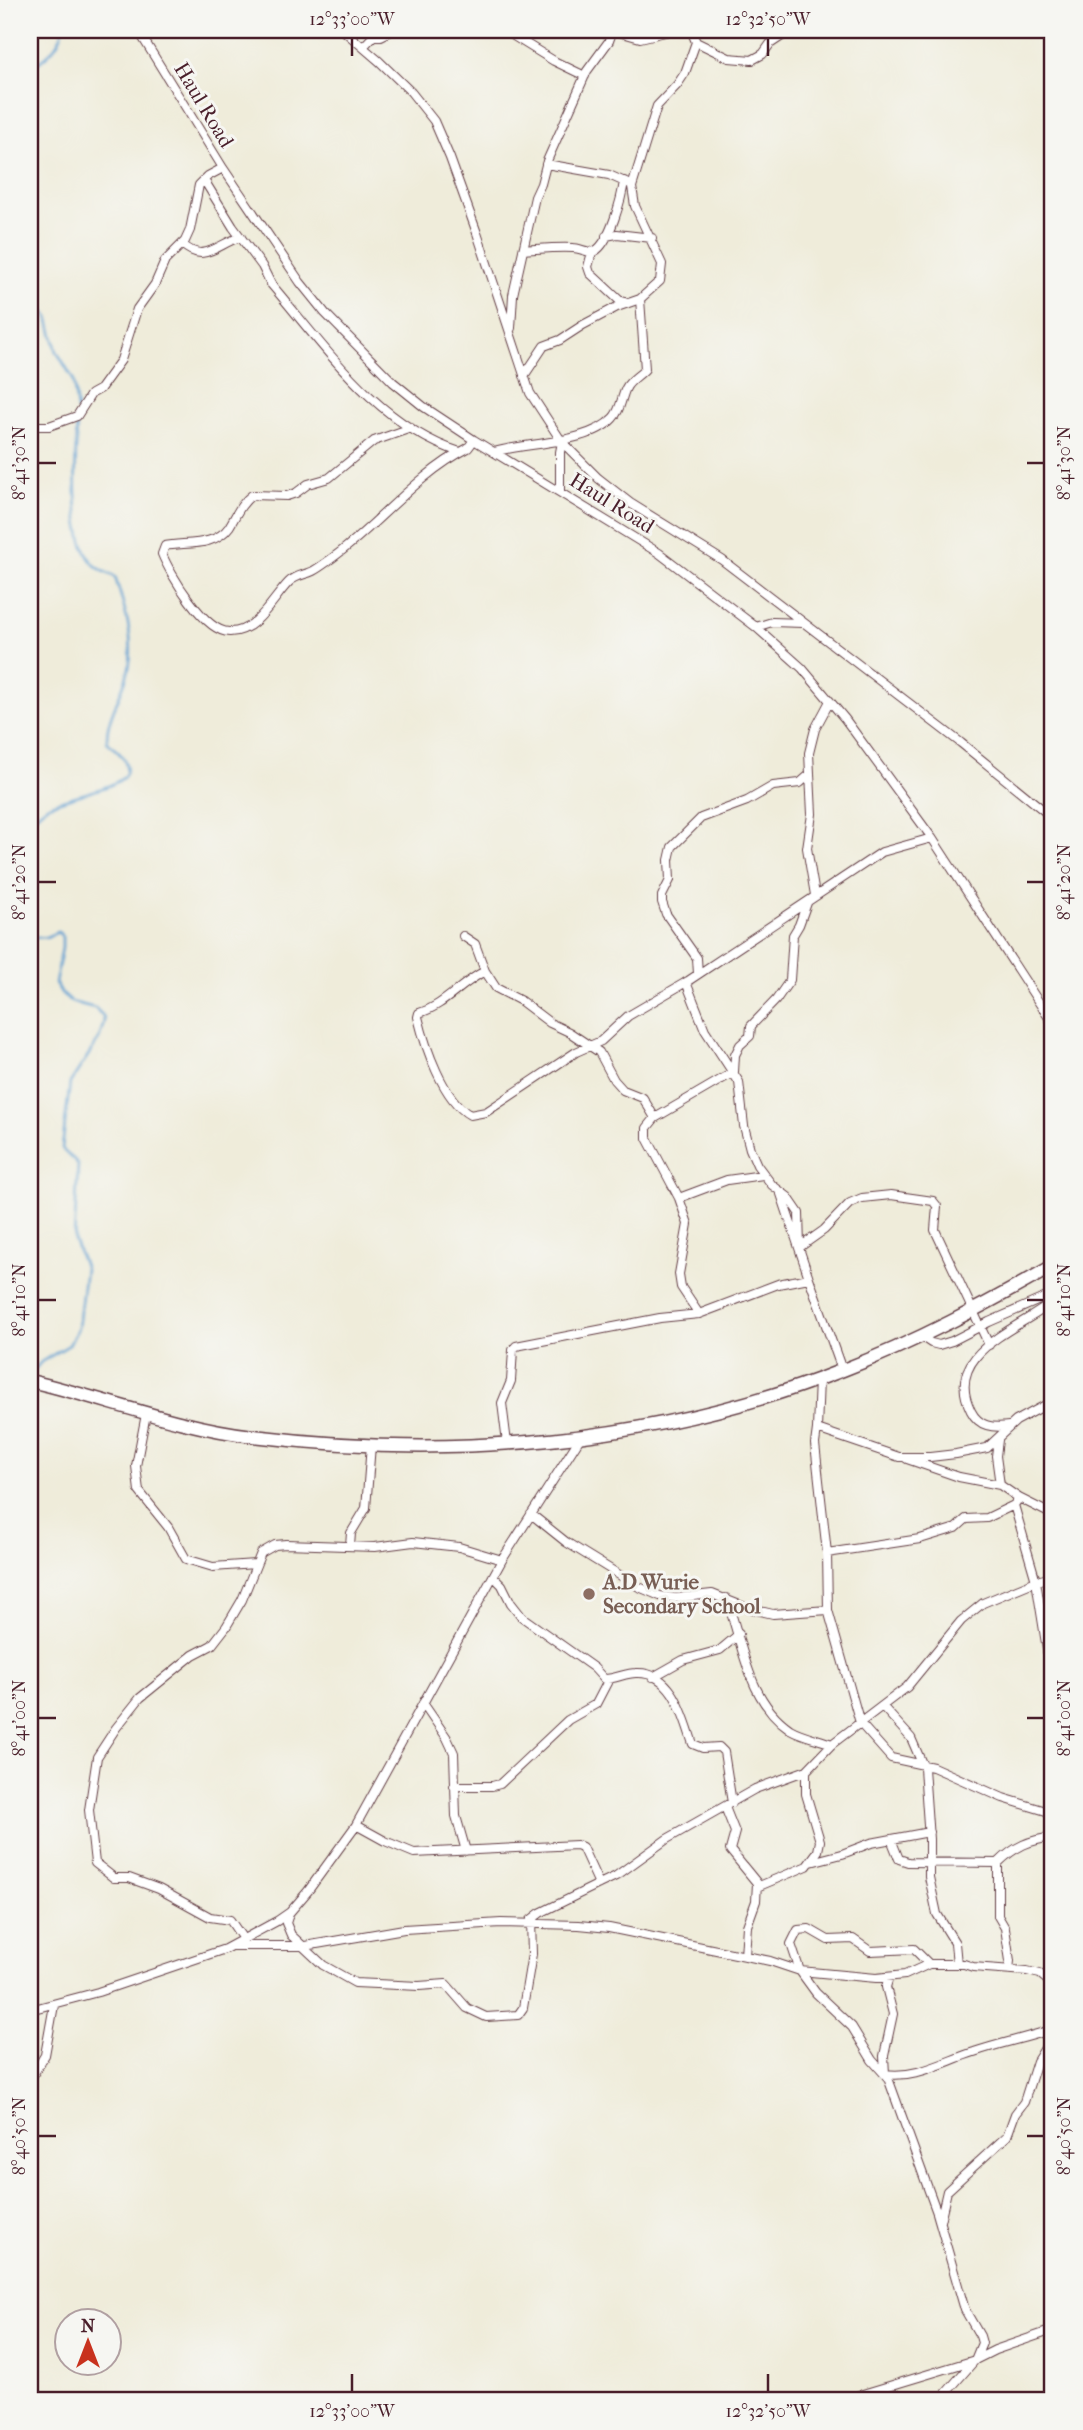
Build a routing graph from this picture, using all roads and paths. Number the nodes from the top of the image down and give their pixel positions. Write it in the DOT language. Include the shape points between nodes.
graph roads {
  1 [pos="138,30"];
  2 [pos="343,30"];
  3 [pos="393,30"];
  4 [pos="504,30"];
  5 [pos="612,30"];
  6 [pos="674,30"];
  7 [pos="691,30"];
  8 [pos="791,30"];
  9 [pos="377,33"];
  10 [pos="696,42"];
  11 [pos="363,47"];
  12 [pos="585,76"];
  13 [pos="546,164"];
  14 [pos="223,168"];
  15 [pos="204,180"];
  16 [pos="624,181"];
  17 [pos="632,187"];
  18 [pos="606,236"];
  19 [pos="241,237"];
  20 [pos="652,238"];
  21 [pos="182,244"];
  22 [pos="523,250"];
  23 [pos="592,252"];
  24 [pos="640,299"];
  25 [pos="628,303"];
  26 [pos="510,332"];
  27 [pos="524,376"];
  28 [pos="30,423"];
  29 [pos="411,428"];
  30 [pos="474,440"];
  31 [pos="562,442"];
  32 [pos="460,452"];
  33 [pos="494,452"];
  34 [pos="559,491"];
  35 [pos="803,623"];
  36 [pos="756,627"];
  37 [pos="830,701"];
  38 [pos="808,776"];
  39 [pos="1053,818"];
  40 [pos="932,838"];
  41 [pos="815,895"];
  42 [pos="807,903"];
  43 [pos="463,936"];
  44 [pos="485,971"];
  45 [pos="698,974"];
  46 [pos="686,982"];
  47 [pos="1053,1024"];
  48 [pos="589,1046"];
  49 [pos="734,1072"];
  50 [pos="655,1118"];
  51 [pos="763,1175"];
  52 [pos="679,1198"];
  53 [pos="800,1248"];
  54 [pos="1053,1266"];
  55 [pos="809,1278"];
  56 [pos="1053,1294"];
  57 [pos="1053,1302"];
  58 [pos="974,1309"];
  59 [pos="699,1314"];
  60 [pos="979,1326"];
  61 [pos="922,1337"];
  62 [pos="989,1345"];
  63 [pos="842,1370"];
  64 [pos="819,1379"];
  65 [pos="34,1382"];
  66 [pos="1053,1401"];
  67 [pos="146,1413"];
  68 [pos="1009,1426"];
  69 [pos="817,1429"];
  70 [pos="580,1438"];
  71 [pos="998,1440"];
  72 [pos="507,1443"];
  73 [pos="371,1445"];
  74 [pos="899,1457"];
  75 [pos="1000,1485"];
  76 [pos="1017,1502"];
  77 [pos="1051,1513"];
  78 [pos="531,1514"];
  79 [pos="350,1546"];
  80 [pos="827,1553"];
  81 [pos="502,1560"];
  82 [pos="255,1564"];
  83 [pos="493,1576"];
  84 [pos="1053,1577"];
  85 [pos="1036,1581"];
  86 [pos="726,1598"];
  87 [pos="828,1610"];
  88 [pos="739,1634"];
  89 [pos="1048,1656"];
  90 [pos="653,1677"];
  91 [pos="609,1679"];
  92 [pos="423,1703"];
  93 [pos="883,1707"];
  94 [pos="860,1723"];
  95 [pos="832,1744"];
  96 [pos="922,1763"];
  97 [pos="806,1771"];
  98 [pos="454,1786"];
  99 [pos="1053,1804"];
  100 [pos="728,1805"];
  101 [pos="1037,1808"];
  102 [pos="1053,1817"];
  103 [pos="356,1825"];
  104 [pos="929,1832"];
  105 [pos="1053,1837"];
  106 [pos="891,1839"];
  107 [pos="466,1851"];
  108 [pos="811,1862"];
  109 [pos="929,1863"];
  110 [pos="998,1863"];
  111 [pos="599,1884"];
  112 [pos="757,1887"];
  113 [pos="290,1912"];
  114 [pos="531,1924"];
  115 [pos="243,1938"];
  116 [pos="231,1946"];
  117 [pos="305,1947"];
  118 [pos="745,1956"];
  119 [pos="929,1964"];
  120 [pos="957,1964"];
  121 [pos="1009,1969"];
  122 [pos="800,1971"];
  123 [pos="889,1977"];
  124 [pos="1053,1984"];
  125 [pos="54,2005"];
  126 [pos="30,2010"];
  127 [pos="1053,2029"];
  128 [pos="1053,2035"];
  129 [pos="885,2074"];
  130 [pos="30,2080"];
  131 [pos="940,2222"];
  132 [pos="1053,2330"];
  133 [pos="975,2360"];
  134 [pos="843,2400"];
  135 [pos="940,2400"];
  1 -- 14 [label="street, Haul Road"];
  2 -- 11 [label="street"];
  3 -- 9 [label="street" via="382,36"];
  4 -- 12 [label="street"];
  5 -- 6 [label="street" via="640,38"];
  5 -- 12 [label="street"];
  7 -- 10 [label="street"];
  8 -- 10 [label="street" via="752,60 729,58"];
  9 -- 11 [label="street"];
  10 -- 17 [label="street" via="685,73 657,106"];
  11 -- 26 [label="street" via="434,121"];
  12 -- 13 [label="street"];
  13 -- 16 [label="street"];
  13 -- 22 [label="street"];
  14 -- 15 [label="street"];
  14 -- 30 [label="street, Haul Road" via="325,313 393,382"];
  15 -- 19 [label="street"];
  15 -- 21 [label="street"];
  16 -- 17 [label="street"];
  16 -- 18 [label="street"];
  17 -- 20 [label="street" via="635,206"];
  18 -- 20 [label="street"];
  18 -- 23 [label="street"];
  19 -- 21 [label="street" via="200,253"];
  19 -- 29 [label="street" via="271,284 349,375 388,413"];
  20 -- 24 [label="street" via="662,274"];
  21 -- 28 [label="street" via="165,261 137,309 121,360 100,389 91,394 77,416 49,425"];
  22 -- 23 [label="street"];
  22 -- 26 [label="street"];
  23 -- 25 [label="street" via="590,273"];
  24 -- 25 [label="street"];
  24 -- 31 [label="street" via="646,369 627,386 614,418"];
  25 -- 27 [label="street" via="544,346"];
  26 -- 27 [label="street"];
  27 -- 31 [label="street"];
  29 -- 32 [label="street"];
  29 -- 32 [label="street" via="374,441 330,478 296,493 252,495 215,539 165,546 162,554 180,589 220,630 232,632 255,622 291,580 342,551 405,493"];
  30 -- 32 [label="street"];
  30 -- 33 [label="street, Haul Road"];
  31 -- 33 [label="street"];
  31 -- 34 [label="street"];
  31 -- 35 [label="street" via="630,503 722,560"];
  33 -- 34 [label="street, Haul Road"];
  34 -- 36 [label="street, Haul Road" via="659,553"];
  35 -- 36 [label="street" via="772,622"];
  35 -- 39 [label="street"];
  36 -- 37 [label="street, Haul Road" via="802,668"];
  37 -- 38 [label="street" via="815,729"];
  37 -- 40 [label="street, Haul Road"];
  38 -- 41 [label="street" via="812,814 807,848"];
  38 -- 45 [label="street" via="800,783 773,786 701,818 672,847 670,880 662,902 698,958"];
  40 -- 41 [label="street" via="882,852"];
  40 -- 47 [label="street, Haul Road"];
  41 -- 42 [label="street"];
  42 -- 45 [label="street"];
  42 -- 49 [label="street" via="793,934 790,981 751,1026 750,1036 735,1055"];
  43 -- 44 [label="street" via="475,944"];
  44 -- 48 [label="street" via="496,988"];
  44 -- 48 [label="street" via="418,1017 427,1051 464,1112 486,1112"];
  45 -- 46 [label="street"];
  46 -- 48 [label="street" via="628,1016"];
  46 -- 49 [label="street" via="705,1030"];
  48 -- 50 [label="street" via="603,1056 623,1090 643,1098"];
  49 -- 50 [label="street"];
  49 -- 51 [label="street" via="750,1149"];
  50 -- 52 [label="street" via="647,1128 647,1138"];
  51 -- 52 [label="street" via="727,1180"];
  51 -- 53 [label="street" via="795,1205"];
  52 -- 59 [label="street" via="688,1224 679,1273 681,1287"];
  53 -- 55 [label="street"];
  53 -- 58 [label="street" via="850,1203 862,1198 891,1195 933,1201 935,1230"];
  54 -- 58 [label="main road"];
  55 -- 59 [label="street" via="778,1284"];
  55 -- 63 [label="street"];
  56 -- 60 [label="street"];
  57 -- 62 [label="street"];
  58 -- 60 [label="street"];
  58 -- 61 [label="main road"];
  59 -- 72 [label="street" via="516,1346 502,1403"];
  60 -- 61 [label="street" via="939,1345"];
  60 -- 62 [label="street"];
  61 -- 63 [label="main road"];
  62 -- 68 [label="street" via="968,1368 965,1393 981,1423"];
  63 -- 64 [label="main road"];
  64 -- 69 [label="street"];
  64 -- 70 [label="main road" via="687,1418"];
  65 -- 67 [label="main road"];
  66 -- 68 [label="street"];
  67 -- 73 [label="main road" via="251,1436"];
  67 -- 82 [label="street" via="136,1466 139,1491 186,1559 212,1567"];
  68 -- 71 [label="street"];
  69 -- 74 [label="street"];
  69 -- 80 [label="street"];
  70 -- 72 [label="main road"];
  70 -- 78 [label="street"];
  71 -- 74 [label="street" via="987,1448 956,1454"];
  71 -- 75 [label="street"];
  72 -- 73 [label="main road"];
  73 -- 79 [label="street" via="366,1508"];
  74 -- 75 [label="street"];
  75 -- 76 [label="street"];
  76 -- 77 [label="street"];
  76 -- 80 [label="street" via="986,1518 966,1519 956,1528 920,1539"];
  76 -- 85 [label="street"];
  78 -- 81 [label="street"];
  78 -- 86 [label="street" via="566,1542 650,1593"];
  79 -- 81 [label="street" via="421,1543"];
  79 -- 82 [label="street" via="275,1545 261,1553"];
  80 -- 87 [label="street"];
  81 -- 83 [label="street"];
  82 -- 115 [label="street" via="242,1600 212,1645 140,1698 116,1728 97,1758 89,1810 95,1863 101,1869 114,1878 129,1878 159,1889 216,1920 230,1920"];
  83 -- 91 [label="street" via="522,1618"];
  83 -- 92 [label="street"];
  84 -- 85 [label="street"];
  85 -- 89 [label="street"];
  85 -- 93 [label="street" via="983,1603 961,1621 906,1687"];
  86 -- 87 [label="street" via="773,1614"];
  86 -- 88 [label="street"];
  87 -- 94 [label="street"];
  88 -- 90 [label="street" via="720,1650 683,1660"];
  88 -- 95 [label="street" via="749,1676 759,1695 788,1727"];
  90 -- 91 [label="street" via="635,1672"];
  90 -- 100 [label="street" via="672,1691 681,1705 693,1744 719,1747 724,1752"];
  91 -- 98 [label="street" via="596,1704 568,1720 500,1784"];
  92 -- 98 [label="street" via="454,1753"];
  92 -- 103 [label="street"];
  93 -- 94 [label="street"];
  93 -- 96 [label="street" via="911,1738"];
  94 -- 95 [label="street"];
  94 -- 96 [label="street" via="891,1758"];
  95 -- 97 [label="street"];
  96 -- 101 [label="street"];
  96 -- 104 [label="street"];
  97 -- 100 [label="street" via="755,1789"];
  97 -- 108 [label="street" via="806,1794 820,1841"];
  98 -- 107 [label="street"];
  99 -- 101 [label="street"];
  100 -- 111 [label="street"];
  100 -- 112 [label="street" via="735,1832 730,1850 750,1871"];
  101 -- 102 [label="street"];
  103 -- 107 [label="street" via="414,1853"];
  103 -- 113 [label="street"];
  104 -- 106 [label="street"];
  104 -- 109 [label="street"];
  105 -- 110 [label="street" via="1025,1843"];
  106 -- 108 [label="street"];
  106 -- 109 [label="street" via="899,1859"];
  107 -- 111 [label="street" via="578,1845"];
  108 -- 112 [label="street"];
  109 -- 110 [label="street"];
  109 -- 120 [label="street" via="935,1909 955,1943"];
  110 -- 121 [label="street" via="998,1916 1005,1928"];
  111 -- 114 [label="street" via="540,1913"];
  112 -- 118 [label="street"];
  113 -- 115 [label="street"];
  113 -- 117 [label="street" via="288,1930"];
  114 -- 117 [label="street" via="404,1929"];
  114 -- 117 [label="street" via="532,1954 519,2015 486,2017 467,2008 446,1984 355,1983 323,1965"];
  114 -- 118 [label="street" via="608,1928"];
  115 -- 116 [label="street"];
  116 -- 117 [label="street"];
  116 -- 125 [label="street"];
  118 -- 122 [label="street"];
  119 -- 120 [label="street"];
  119 -- 122 [label="street" via="915,1949 870,1951 853,1939 828,1940 803,1928 791,1944"];
  119 -- 123 [label="street"];
  120 -- 121 [label="street"];
  121 -- 124 [label="street" via="1040,1974"];
  122 -- 123 [label="street"];
  122 -- 129 [label="street" via="852,2027"];
  123 -- 129 [label="street" via="886,1987 893,2014"];
  125 -- 126 [label="street"];
  125 -- 130 [label="street" via="45,2055"];
  127 -- 129 [label="street" via="918,2073"];
  128 -- 131 [label="street" via="1037,2061 1007,2136 947,2191"];
  129 -- 131 [label="street"];
  131 -- 133 [label="street" via="965,2310 982,2343"];
  132 -- 133 [label="street"];
  133 -- 134 [label="street"];
  133 -- 135 [label="street"];
}
